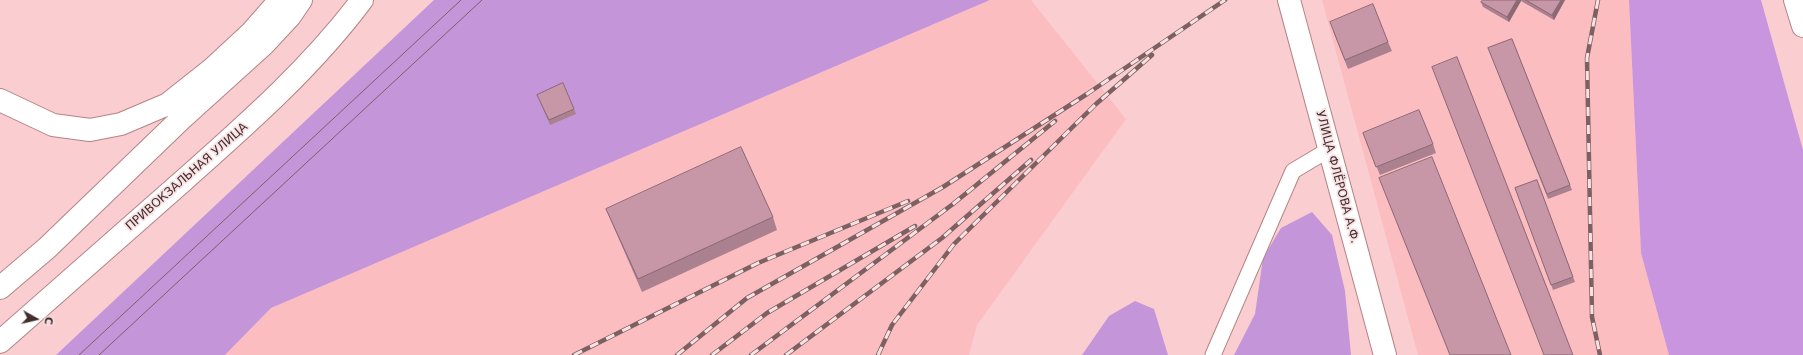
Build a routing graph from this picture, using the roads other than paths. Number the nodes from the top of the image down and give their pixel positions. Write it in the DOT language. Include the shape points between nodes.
graph roads {
  1 [pos="280,0"];
  2 [pos="301,0"];
  3 [pos="362,0"];
  4 [pos="1289,0"];
  5 [pos="1795,0"];
  6 [pos="1803,26"];
  7 [pos="0,89"];
  8 [pos="7,104"];
  9 [pos="1330,149"];
  10 [pos="0,288"];
  11 [pos="0,342"];
  12 [pos="1213,355"];
  13 [pos="1385,355"];
  1 -- 8 [label="main road" via="252,32 211,70 168,104 122,124 90,130 53,125"];
  2 -- 10 [label="main road" via="264,44 181,119 47,248"];
  3 -- 11 [label="main road, ПРИВОКЗАЛЬНАЯ УЛИЦА" via="306,67 253,119"];
  4 -- 9 [label="main road, УЛИЦА ФЛЁРОВА А.Ф."];
  5 -- 6 [label="main road"];
  7 -- 8 [label="lane"];
  9 -- 12 [label="lane" via="1293,171"];
  9 -- 13 [label="main road, УЛИЦА ФЛЁРОВА А.Ф."];
}
